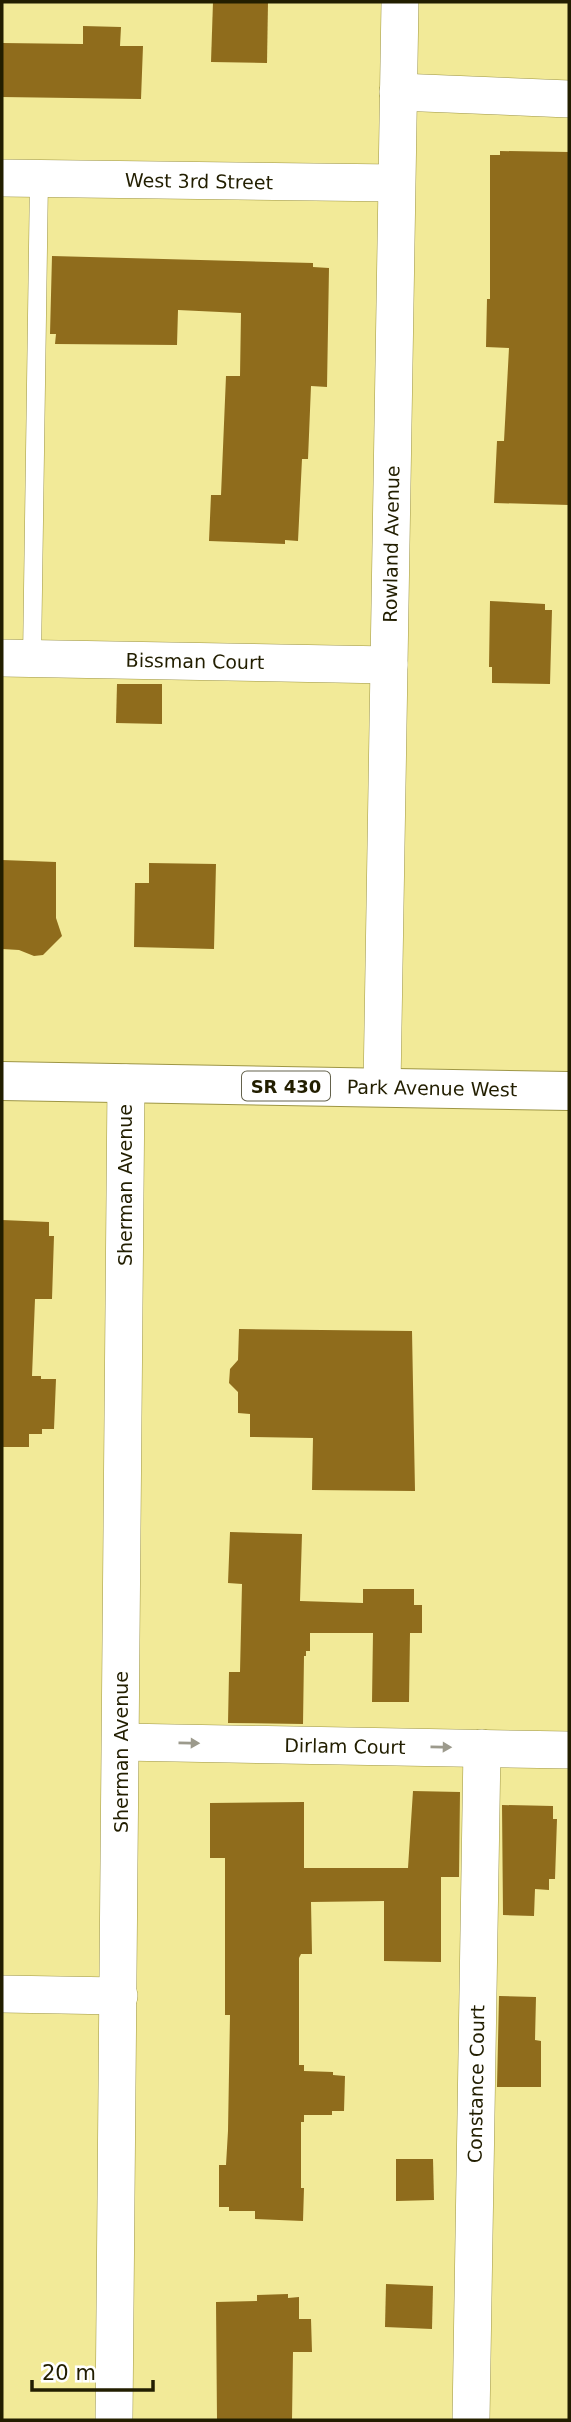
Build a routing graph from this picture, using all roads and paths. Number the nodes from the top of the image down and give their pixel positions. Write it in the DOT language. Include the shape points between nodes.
graph roads {
  1 [pos="400,2"];
  2 [pos="398,92"];
  3 [pos="569,99"];
  4 [pos="2,178"];
  5 [pos="38,179"];
  6 [pos="396,183"];
  7 [pos="17,658"];
  8 [pos="389,665"];
  9 [pos="2,1081"];
  10 [pos="125,1083"];
  11 [pos="382,1087"];
  12 [pos="569,1091"];
  13 [pos="121,1742"];
  14 [pos="482,1748"];
  15 [pos="569,1750"];
  16 [pos="2,1994"];
  17 [pos="119,1996"];
  18 [pos="114,2420"];
  19 [pos="471,2420"];
  1 -- 2 [label="street, Rowland Avenue"];
  2 -- 3 [label="street"];
  2 -- 6 [label="street, Rowland Avenue"];
  4 -- 5 [label="street, West 3rd Street"];
  5 -- 6 [label="street, West 3rd Street"];
  5 -- 7 [label="lane"];
  6 -- 8 [label="street, Rowland Avenue"];
  7 -- 8 [label="street, Bissman Court"];
  8 -- 11 [label="street, Rowland Avenue"];
  9 -- 10 [label="main road, Park Avenue West / SR 430"];
  10 -- 11 [label="main road, Park Avenue West / SR 430"];
  10 -- 13 [label="street, Sherman Avenue"];
  11 -- 12 [label="main road, Park Avenue West / SR 430"];
  13 -- 14 [label="street, Dirlam Court, one-way"];
  13 -- 17 [label="street, Sherman Avenue"];
  14 -- 15 [label="street, Dirlam Court"];
  14 -- 19 [label="street, Constance Court"];
  16 -- 17 [label="street"];
  17 -- 18 [label="street, Sherman Avenue"];
}
